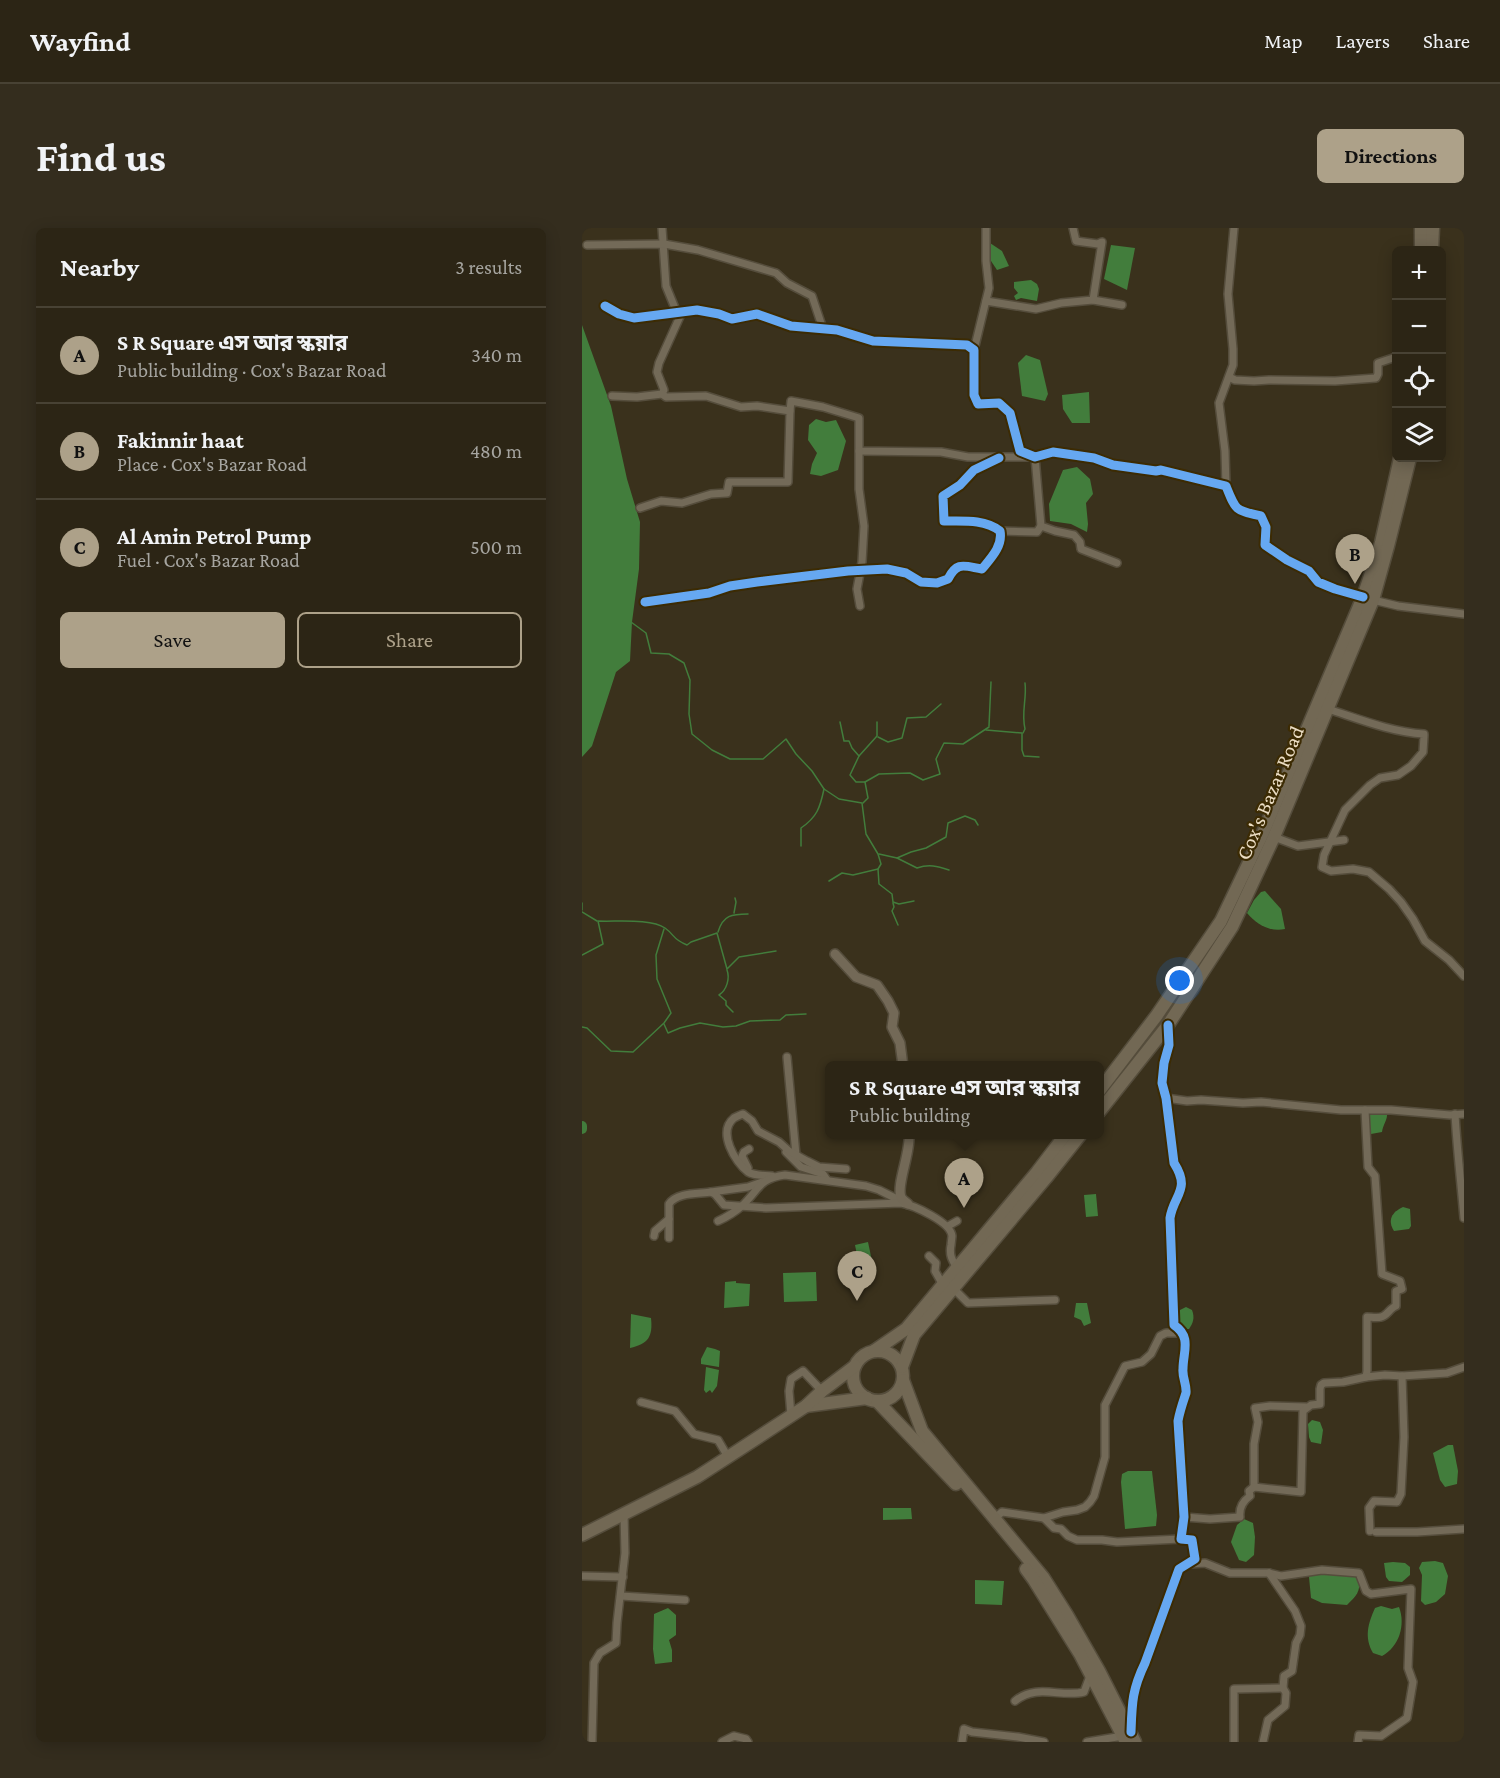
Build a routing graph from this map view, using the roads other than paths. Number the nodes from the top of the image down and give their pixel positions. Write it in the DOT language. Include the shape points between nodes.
graph roads {
  1 [pos="662,228"];
  2 [pos="986,228"];
  3 [pos="1073,228"];
  4 [pos="1234,228"];
  5 [pos="1421,228"];
  6 [pos="1433,228"];
  7 [pos="663,244"];
  8 [pos="587,245"];
  9 [pos="1420,246"];
  10 [pos="1432,246"];
  11 [pos="1094,300"];
  12 [pos="986,301"];
  13 [pos="1122,304"];
  14 [pos="606,306"];
  15 [pos="680,313"];
  16 [pos="823,329"];
  17 [pos="974,350"];
  18 [pos="1392,358"];
  19 [pos="1229,376"];
  20 [pos="662,394"];
  21 [pos="612,396"];
  22 [pos="790,411"];
  23 [pos="859,451"];
  24 [pos="1035,457"];
  25 [pos="999,458"];
  26 [pos="1399,462"];
  27 [pos="1409,462"];
  28 [pos="1226,486"];
  29 [pos="640,508"];
  30 [pos="1041,526"];
  31 [pos="1000,531"];
  32 [pos="1117,563"];
  33 [pos="861,570"];
  34 [pos="1368,598"];
  35 [pos="645,602"];
  36 [pos="860,606"];
  37 [pos="1464,614"];
  38 [pos="1328,709"];
  39 [pos="1274,837"];
  40 [pos="1331,840"];
  41 [pos="1344,840"];
  42 [pos="835,954"];
  43 [pos="1464,976"];
  44 [pos="1168,1025"];
  45 [pos="787,1057"];
  46 [pos="902,1061"];
  47 [pos="1104,1084"];
  48 [pos="1166,1098"];
  49 [pos="1104,1106"];
  50 [pos="1365,1110"];
  51 [pos="1455,1114"];
  52 [pos="1464,1114"];
  53 [pos="762,1134"];
  54 [pos="909,1139"];
  55 [pos="1062,1139"];
  56 [pos="1077,1139"];
  57 [pos="748,1149"];
  58 [pos="796,1155"];
  59 [pos="846,1169"];
  60 [pos="751,1173"];
  61 [pos="772,1176"];
  62 [pos="827,1180"];
  63 [pos="763,1182"];
  64 [pos="711,1192"];
  65 [pos="908,1204"];
  66 [pos="741,1207"];
  67 [pos="1464,1218"];
  68 [pos="669,1219"];
  69 [pos="718,1221"];
  70 [pos="957,1221"];
  71 [pos="948,1226"];
  72 [pos="654,1236"];
  73 [pos="669,1238"];
  74 [pos="929,1256"];
  75 [pos="957,1268"];
  76 [pos="948,1287"];
  77 [pos="1055,1300"];
  78 [pos="1182,1333"];
  79 [pos="874,1351"];
  80 [pos="855,1366"];
  81 [pos="902,1367"];
  82 [pos="1464,1367"];
  83 [pos="1402,1376"];
  84 [pos="1366,1377"];
  85 [pos="903,1380"];
  86 [pos="822,1391"];
  87 [pos="872,1399"];
  88 [pos="641,1402"];
  89 [pos="806,1406"];
  90 [pos="1306,1407"];
  91 [pos="791,1414"];
  92 [pos="728,1457"];
  93 [pos="1254,1487"];
  94 [pos="624,1514"];
  95 [pos="1184,1517"];
  96 [pos="995,1518"];
  97 [pos="1044,1518"];
  98 [pos="1464,1529"];
  99 [pos="582,1535"];
  100 [pos="1181,1539"];
  101 [pos="1179,1569"];
  102 [pos="1269,1573"];
  103 [pos="582,1576"];
  104 [pos="623,1577"];
  105 [pos="621,1596"];
  106 [pos="685,1600"];
  107 [pos="1090,1676"];
  108 [pos="1282,1688"];
  109 [pos="1015,1701"];
  110 [pos="1129,1738"];
  111 [pos="592,1742"];
  112 [pos="722,1742"];
  113 [pos="748,1742"];
  114 [pos="962,1742"];
  115 [pos="1044,1742"];
  116 [pos="1087,1742"];
  117 [pos="1234,1742"];
  118 [pos="1263,1742"];
  119 [pos="1358,1742"];
  1 -- 7 [label="street"];
  2 -- 12 [label="street"];
  3 -- 11 [label="street" via="1076,241 1102,242"];
  4 -- 19 [label="street" via="1228,294 1233,349"];
  5 -- 9 [label="highway"];
  6 -- 10 [label="highway"];
  7 -- 8 [label="street"];
  7 -- 15 [label="street" via="666,286"];
  7 -- 16 [label="street" via="776,273 812,296"];
  11 -- 12 [label="street" via="1036,309"];
  11 -- 13 [label="street"];
  12 -- 17 [label="street"];
  14 -- 15 [label="street" via="634,318"];
  15 -- 16 [label="street" via="697,310 732,319 757,314 791,326"];
  15 -- 20 [label="street" via="659,363"];
  16 -- 17 [label="street" via="873,340 967,345"];
  17 -- 24 [label="street" via="974,395 978,404 999,403 1010,413 1020,451"];
  18 -- 19 [label="street" via="1377,363 1376,378 1254,381"];
  19 -- 28 [label="street" via="1219,403"];
  20 -- 21 [label="street"];
  20 -- 22 [label="street" via="706,396 741,407"];
  22 -- 23 [label="street" via="791,401 859,418"];
  22 -- 29 [label="street" via="788,482 729,482 727,493 682,503 661,501"];
  23 -- 25 [label="street" via="941,452"];
  23 -- 33 [label="street" via="864,526"];
  24 -- 25 [label="street"];
  24 -- 28 [label="street" via="1053,452 1094,458"];
  24 -- 30 [label="street"];
  25 -- 31 [label="street" via="974,470 943,496 944,521 973,521"];
  26 -- 34 [label="highway, Cox's Bazar Road"];
  27 -- 34 [label="highway, Cox's Bazar Road" via="1388,546"];
  28 -- 34 [label="street" via="1236,508 1262,516 1265,545 1309,571 1318,582"];
  30 -- 31 [label="street" via="1037,532"];
  30 -- 32 [label="street" via="1074,535 1081,549"];
  31 -- 33 [label="street" via="1002,538 982,569 959,565 948,579 937,583 921,582 906,573 887,569"];
  33 -- 35 [label="street" via="730,586 709,594"];
  33 -- 36 [label="street" via="857,589"];
  34 -- 37 [label="street"];
  34 -- 38 [label="highway, Cox's Bazar Road"];
  34 -- 47 [label="highway, Cox's Bazar Road" via="1221,921"];
  38 -- 39 [label="highway, Cox's Bazar Road"];
  38 -- 40 [label="street" via="1372,724 1424,734 1423,753 1398,775 1380,778 1370,785 1345,810"];
  39 -- 40 [label="street" via="1298,846"];
  39 -- 44 [label="highway, Cox's Bazar Road" via="1232,927"];
  40 -- 41 [label="street"];
  40 -- 43 [label="street" via="1322,867 1331,871 1369,872 1401,902 1425,941"];
  42 -- 46 [label="street" via="856,976 877,985 888,1001 894,1013 892,1027"];
  44 -- 48 [label="street" via="1169,1046 1162,1083"];
  44 -- 49 [label="highway, Cox's Bazar Road"];
  45 -- 58 [label="street"];
  48 -- 50 [label="street"];
  48 -- 78 [label="street" via="1181,1190 1171,1208 1170,1244 1174,1325"];
  50 -- 51 [label="street"];
  50 -- 84 [label="street" via="1368,1167 1375,1176 1382,1274 1400,1281 1402,1290 1396,1291 1396,1306 1385,1315 1367,1317"];
  51 -- 52 [label="street"];
  51 -- 67 [label="street"];
  53 -- 58 [label="street"];
  53 -- 60 [label="street" via="743,1114 728,1126 733,1156"];
  53 -- 62 [label="street" via="801,1167 823,1174"];
  54 -- 65 [label="street" via="900,1189"];
  55 -- 75 [label="highway"];
  56 -- 76 [label="highway"];
  57 -- 60 [label="street" via="742,1156"];
  58 -- 59 [label="street" via="819,1167"];
  60 -- 61 [label="street"];
  61 -- 62 [label="street"];
  61 -- 63 [label="street"];
  62 -- 65 [label="street" via="873,1188"];
  63 -- 64 [label="street"];
  63 -- 66 [label="street"];
  64 -- 66 [label="street" via="724,1205"];
  64 -- 68 [label="street" via="672,1200"];
  65 -- 66 [label="street"];
  65 -- 71 [label="street"];
  66 -- 69 [label="street"];
  68 -- 72 [label="street"];
  68 -- 73 [label="street"];
  70 -- 71 [label="street"];
  71 -- 75 [label="street" via="952,1236 950,1256"];
  74 -- 76 [label="street"];
  75 -- 76 [label="highway"];
  76 -- 77 [label="street" via="968,1303"];
  76 -- 79 [label="highway" via="906,1329"];
  76 -- 81 [label="highway" via="914,1335"];
  78 -- 95 [label="street" via="1186,1340 1186,1391 1178,1421"];
  78 -- 97 [label="street" via="1160,1336 1142,1362 1125,1366 1105,1405 1105,1457 1090,1502 1077,1510"];
  79 -- 80 [label="highway" via="864,1354"];
  79 -- 81 [label="highway" via="891,1354"];
  80 -- 86 [label="highway"];
  80 -- 87 [label="highway" via="857,1390"];
  81 -- 85 [label="highway"];
  82 -- 83 [label="street" via="1447,1373"];
  83 -- 84 [label="street"];
  83 -- 98 [label="street" via="1401,1494 1397,1502 1374,1501 1369,1508 1373,1532"];
  84 -- 90 [label="street" via="1324,1383 1320,1404"];
  85 -- 87 [label="highway" via="889,1399"];
  85 -- 96 [label="highway" via="922,1431"];
  86 -- 89 [label="highway"];
  86 -- 91 [label="street" via="803,1371 791,1379"];
  87 -- 89 [label="highway"];
  87 -- 107 [label="highway" via="962,1491 1034,1580"];
  88 -- 92 [label="street" via="678,1413 694,1434 718,1440"];
  89 -- 91 [label="highway"];
  90 -- 93 [label="street" via="1255,1408 1258,1422"];
  90 -- 93 [label="street" via="1301,1492"];
  91 -- 92 [label="highway"];
  92 -- 94 [label="highway"];
  93 -- 95 [label="street" via="1244,1500 1240,1516"];
  94 -- 99 [label="highway"];
  94 -- 104 [label="street"];
  95 -- 100 [label="street"];
  96 -- 97 [label="street" via="1002,1512"];
  96 -- 110 [label="highway" via="1067,1615 1100,1671"];
  97 -- 100 [label="street" via="1077,1540"];
  100 -- 101 [label="street" via="1192,1540 1195,1559"];
  101 -- 102 [label="street" via="1190,1563 1204,1563 1230,1573"];
  101 -- 110 [label="street" via="1132,1696"];
  102 -- 108 [label="street" via="1301,1626 1292,1671 1284,1676"];
  102 -- 119 [label="street" via="1359,1573 1366,1592 1371,1594 1411,1589 1408,1668 1413,1682 1407,1718 1381,1736 1359,1735"];
  103 -- 104 [label="street"];
  104 -- 105 [label="street"];
  105 -- 106 [label="street"];
  105 -- 111 [label="street" via="616,1643 600,1653 594,1663"];
  107 -- 109 [label="street" via="1084,1692 1037,1693"];
  107 -- 110 [label="highway"];
  108 -- 117 [label="street" via="1234,1689"];
  108 -- 118 [label="street" via="1286,1693 1285,1706 1268,1720"];
  110 -- 116 [label="street"];
  112 -- 113 [label="street" via="734,1736"];
  114 -- 115 [label="street" via="964,1729"];
}
